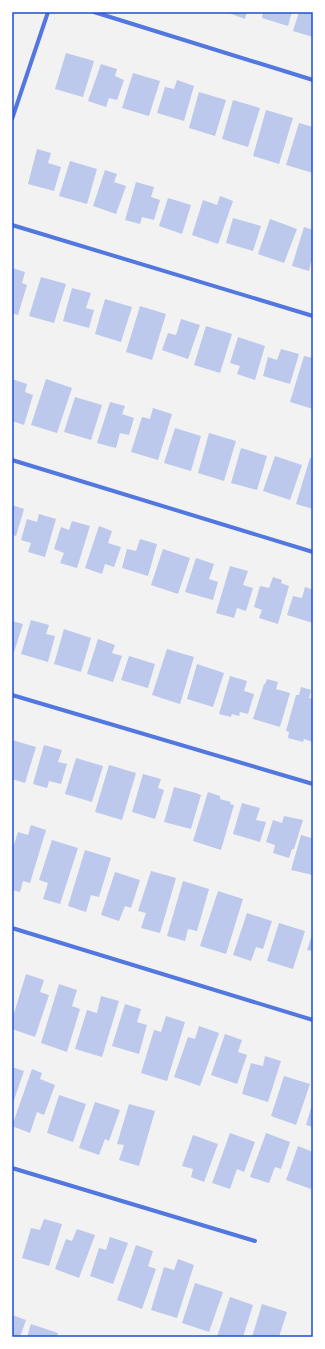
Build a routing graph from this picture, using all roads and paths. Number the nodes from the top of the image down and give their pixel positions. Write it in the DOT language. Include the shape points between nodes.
graph roads {
  1 [pos="48,12"];
  2 [pos="94,12"];
  3 [pos="313,80"];
  4 [pos="12,119"];
  5 [pos="12,225"];
  6 [pos="313,316"];
  7 [pos="12,460"];
  8 [pos="313,552"];
  9 [pos="12,695"];
  10 [pos="313,784"];
  11 [pos="12,928"];
  12 [pos="313,1020"];
  13 [pos="12,1168"];
  14 [pos="255,1241"];
  1 -- 4 [label="street"];
  2 -- 3 [label="street"];
  5 -- 6 [label="street"];
  7 -- 8 [label="street"];
  9 -- 10 [label="street"];
  11 -- 12 [label="street"];
  13 -- 14 [label="street"];
}
